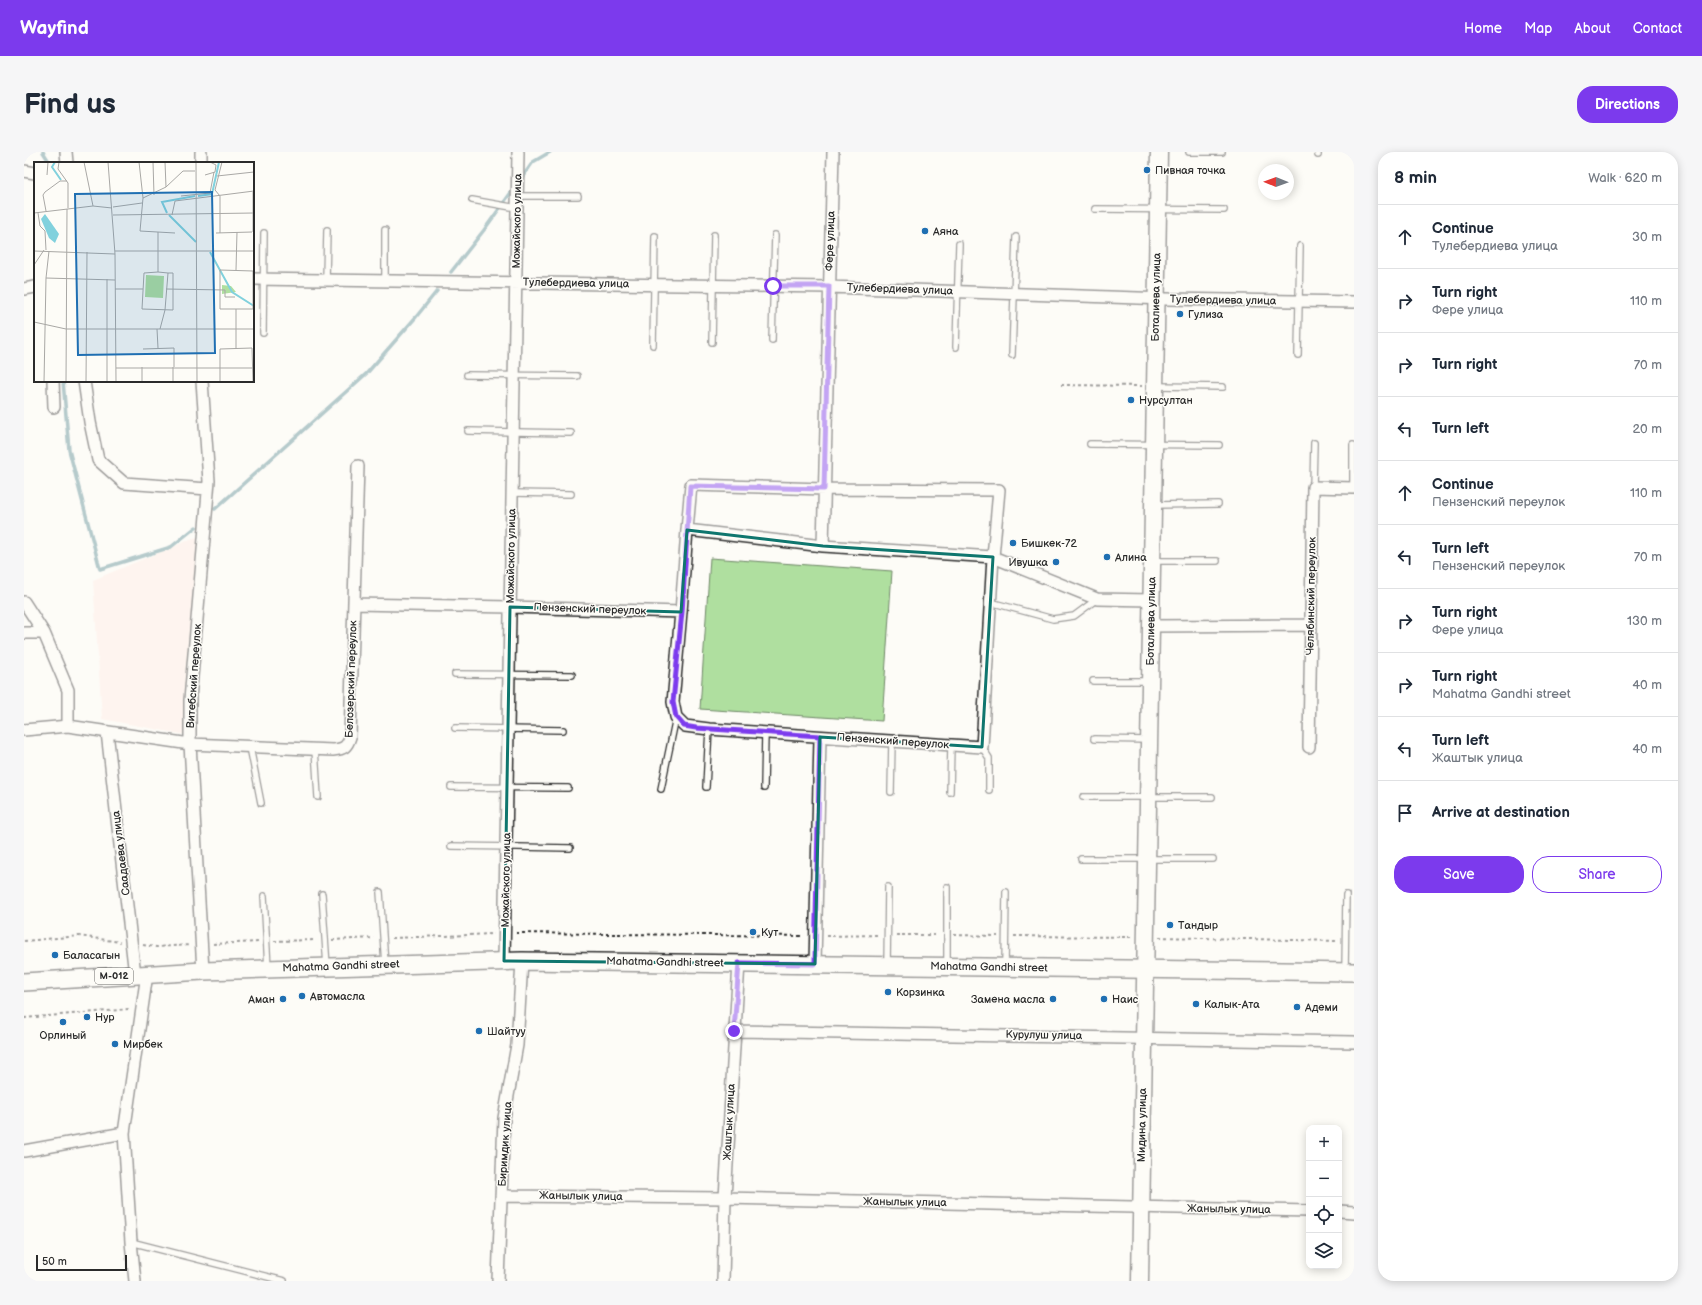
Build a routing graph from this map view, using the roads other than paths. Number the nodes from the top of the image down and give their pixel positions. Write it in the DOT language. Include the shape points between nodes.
graph roads {
  1 [pos="66,152"];
  2 [pos="201,152"];
  3 [pos="518,152"];
  4 [pos="833,152"];
  5 [pos="1159,152"];
  6 [pos="1189,152"];
  7 [pos="1222,152"];
  8 [pos="67,162"];
  9 [pos="200,162"];
  10 [pos="24,171"];
  11 [pos="34,174"];
  12 [pos="518,196"];
  13 [pos="578,196"];
  14 [pos="472,200"];
  15 [pos="518,208"];
  16 [pos="1095,209"];
  17 [pos="1158,209"];
  18 [pos="1224,210"];
  19 [pos="327,230"];
  20 [pos="385,230"];
  21 [pos="264,233"];
  22 [pos="714,235"];
  23 [pos="655,236"];
  24 [pos="775,236"];
  25 [pos="1016,237"];
  26 [pos="959,244"];
  27 [pos="1300,246"];
  28 [pos="258,279"];
  29 [pos="326,280"];
  30 [pos="385,281"];
  31 [pos="516,282"];
  32 [pos="654,284"];
  33 [pos="713,285"];
  34 [pos="773,286"];
  35 [pos="829,286"];
  36 [pos="34,287"];
  37 [pos="24,289"];
  38 [pos="959,291"];
  39 [pos="1015,293"];
  40 [pos="1156,298"];
  41 [pos="1299,301"];
  42 [pos="1354,302"];
  43 [pos="263,333"];
  44 [pos="772,340"];
  45 [pos="712,342"];
  46 [pos="653,345"];
  47 [pos="956,347"];
  48 [pos="1012,355"];
  49 [pos="1298,355"];
  50 [pos="467,375"];
  51 [pos="514,375"];
  52 [pos="577,376"];
  53 [pos="53,382"];
  54 [pos="84,382"];
  55 [pos="202,382"];
  56 [pos="1155,386"];
  57 [pos="1223,387"];
  58 [pos="54,407"];
  59 [pos="468,432"];
  60 [pos="513,432"];
  61 [pos="571,433"];
  62 [pos="1314,443"];
  63 [pos="1090,444"];
  64 [pos="1154,444"];
  65 [pos="1219,445"];
  66 [pos="1353,445"];
  67 [pos="358,466"];
  68 [pos="1313,487"];
  69 [pos="1353,488"];
  70 [pos="208,489"];
  71 [pos="824,489"];
  72 [pos="512,493"];
  73 [pos="571,494"];
  74 [pos="1218,504"];
  75 [pos="1153,505"];
  76 [pos="687,530"];
  77 [pos="823,546"];
  78 [pos="993,558"];
  79 [pos="1152,561"];
  80 [pos="1217,561"];
  81 [pos="1097,599"];
  82 [pos="1151,600"];
  83 [pos="24,602"];
  84 [pos="990,602"];
  85 [pos="354,604"];
  86 [pos="510,607"];
  87 [pos="682,612"];
  88 [pos="1311,625"];
  89 [pos="1151,626"];
  90 [pos="24,633"];
  91 [pos="44,633"];
  92 [pos="455,674"];
  93 [pos="509,674"];
  94 [pos="572,675"];
  95 [pos="1093,681"];
  96 [pos="1150,681"];
  97 [pos="676,717"];
  98 [pos="68,726"];
  99 [pos="455,728"];
  100 [pos="709,729"];
  101 [pos="24,730"];
  102 [pos="508,730"];
  103 [pos="563,730"];
  104 [pos="107,732"];
  105 [pos="765,733"];
  106 [pos="820,736"];
  107 [pos="1094,739"];
  108 [pos="1149,740"];
  109 [pos="892,741"];
  110 [pos="190,744"];
  111 [pos="952,745"];
  112 [pos="250,747"];
  113 [pos="982,747"];
  114 [pos="1309,747"];
  115 [pos="315,749"];
  116 [pos="451,787"];
  117 [pos="507,787"];
  118 [pos="706,787"];
  119 [pos="568,788"];
  120 [pos="764,788"];
  121 [pos="661,789"];
  122 [pos="989,790"];
  123 [pos="890,792"];
  124 [pos="950,792"];
  125 [pos="318,797"];
  126 [pos="1083,797"];
  127 [pos="1148,797"];
  128 [pos="1212,797"];
  129 [pos="261,803"];
  130 [pos="451,846"];
  131 [pos="506,847"];
  132 [pos="570,848"];
  133 [pos="1081,859"];
  134 [pos="1147,859"];
  135 [pos="1213,859"];
  136 [pos="888,887"];
  137 [pos="947,888"];
  138 [pos="380,892"];
  139 [pos="1006,892"];
  140 [pos="322,894"];
  141 [pos="1346,895"];
  142 [pos="264,896"];
  143 [pos="504,961"];
  144 [pos="522,961"];
  145 [pos="739,963"];
  146 [pos="815,964"];
  147 [pos="385,965"];
  148 [pos="887,965"];
  149 [pos="947,966"];
  150 [pos="327,967"];
  151 [pos="1005,967"];
  152 [pos="268,969"];
  153 [pos="1145,969"];
  154 [pos="203,971"];
  155 [pos="1350,972"];
  156 [pos="141,974"];
  157 [pos="24,982"];
  158 [pos="734,1031"];
  159 [pos="1143,1037"];
  160 [pos="1354,1042"];
  161 [pos="124,1134"];
  162 [pos="24,1151"];
  163 [pos="501,1196"];
  164 [pos="725,1198"];
  165 [pos="1141,1207"];
  166 [pos="1306,1211"];
  167 [pos="1342,1211"];
  168 [pos="1354,1212"];
  169 [pos="131,1242"];
  170 [pos="135,1281"];
  171 [pos="284,1281"];
  172 [pos="498,1281"];
  173 [pos="723,1281"];
  174 [pos="1140,1281"];
  1 -- 8 [label="street"];
  2 -- 9 [label="street"];
  3 -- 12 [label="street, Можайского улица"];
  4 -- 35 [label="street, Фере улица"];
  5 -- 17 [label="street, Боталиева улица"];
  6 -- 7 [label="lane"];
  10 -- 11 [label="street"];
  12 -- 13 [label="lane"];
  12 -- 15 [label="street, Можайского улица"];
  14 -- 15 [label="lane"];
  15 -- 31 [label="street, Можайского улица"];
  16 -- 17 [label="lane"];
  17 -- 18 [label="lane"];
  17 -- 40 [label="street, Боталиева улица"];
  19 -- 29 [label="lane"];
  20 -- 30 [label="lane"];
  21 -- 28 [label="lane"];
  22 -- 33 [label="lane"];
  23 -- 32 [label="lane"];
  24 -- 34 [label="lane"];
  25 -- 39 [label="lane"];
  26 -- 38 [label="lane"];
  27 -- 41 [label="lane"];
  28 -- 29 [label="street, Тулебердиева улица"];
  28 -- 43 [label="lane"];
  29 -- 30 [label="street, Тулебердиева улица"];
  30 -- 31 [label="street, Тулебердиева улица"];
  31 -- 32 [label="street, Тулебердиева улица"];
  31 -- 51 [label="street, Можайского улица"];
  32 -- 33 [label="street, Тулебердиева улица"];
  32 -- 46 [label="lane"];
  33 -- 34 [label="street, Тулебердиева улица"];
  33 -- 45 [label="lane"];
  34 -- 35 [label="street, Тулебердиева улица"];
  34 -- 44 [label="lane"];
  35 -- 38 [label="street, Тулебердиева улица"];
  35 -- 71 [label="street, Фере улица"];
  36 -- 37 [label="street"];
  38 -- 39 [label="street, Тулебердиева улица"];
  38 -- 47 [label="lane"];
  39 -- 40 [label="street, Тулебердиева улица"];
  39 -- 48 [label="lane"];
  40 -- 41 [label="street, Тулебердиева улица"];
  40 -- 56 [label="street, Боталиева улица"];
  41 -- 42 [label="street, Тулебердиева улица"];
  41 -- 49 [label="lane"];
  50 -- 51 [label="lane"];
  51 -- 52 [label="lane"];
  51 -- 60 [label="street, Можайского улица"];
  53 -- 58 [label="street"];
  54 -- 70 [label="street" via="98,460 124,483"];
  55 -- 70 [label="street, Витебский переулок"];
  56 -- 57 [label="lane"];
  56 -- 64 [label="street, Боталиева улица"];
  59 -- 60 [label="lane"];
  60 -- 61 [label="lane"];
  60 -- 72 [label="street, Можайского улица"];
  62 -- 68 [label="lane"];
  63 -- 64 [label="lane"];
  64 -- 65 [label="lane"];
  64 -- 75 [label="street, Боталиева улица"];
  66 -- 69 [label="lane"];
  67 -- 85 [label="street, Белозерский переулок"];
  68 -- 69 [label="street"];
  68 -- 88 [label="street, Челябинский переулок"];
  70 -- 110 [label="street, Витебский переулок" via="190,700"];
  71 -- 76 [label="street" via="690,486"];
  71 -- 77 [label="street, Фере улица"];
  71 -- 78 [label="street" via="999,490"];
  72 -- 73 [label="lane"];
  72 -- 86 [label="street, Можайского улица"];
  74 -- 75 [label="lane"];
  75 -- 79 [label="street, Боталиева улица"];
  76 -- 77 [label="street"];
  76 -- 87 [label="street"];
  77 -- 78 [label="street"];
  78 -- 81 [label="street"];
  78 -- 84 [label="street"];
  79 -- 80 [label="lane"];
  79 -- 82 [label="street, Боталиева улица"];
  81 -- 82 [label="street"];
  81 -- 84 [label="lane" via="1074,616 1052,619"];
  82 -- 89 [label="street, Боталиева улица"];
  83 -- 91 [label="street"];
  84 -- 113 [label="street"];
  85 -- 86 [label="street, Пензенский переулок"];
  85 -- 115 [label="street, Белозерский переулок" via="348,745 342,749"];
  86 -- 87 [label="street, Пензенский переулок"];
  86 -- 93 [label="street, Можайского улица"];
  87 -- 97 [label="street" via="673,702"];
  88 -- 89 [label="street"];
  88 -- 114 [label="street, Челябинский переулок"];
  89 -- 96 [label="street, Боталиева улица"];
  90 -- 91 [label="street"];
  91 -- 98 [label="street" via="68,690"];
  92 -- 93 [label="lane"];
  93 -- 94 [label="lane"];
  93 -- 102 [label="street, Можайского улица"];
  95 -- 96 [label="lane"];
  96 -- 108 [label="street, Боталиева улица"];
  97 -- 100 [label="street, Пензенский переулок" via="684,726"];
  97 -- 121 [label="lane"];
  98 -- 101 [label="street, Белозерский переулок"];
  98 -- 104 [label="street, Белозерский переулок"];
  99 -- 102 [label="lane"];
  100 -- 105 [label="street, Пензенский переулок"];
  100 -- 118 [label="lane"];
  102 -- 103 [label="lane"];
  102 -- 117 [label="street, Можайского улица"];
  104 -- 110 [label="street, Белозерский переулок"];
  104 -- 156 [label="street, Саадаева улица" via="132,944"];
  105 -- 106 [label="street, Пензенский переулок"];
  105 -- 120 [label="lane"];
  106 -- 109 [label="street, Пензенский переулок"];
  106 -- 146 [label="street"];
  107 -- 108 [label="lane"];
  108 -- 127 [label="street, Боталиева улица"];
  109 -- 111 [label="street, Пензенский переулок"];
  109 -- 123 [label="lane"];
  110 -- 112 [label="street, Белозерский переулок"];
  110 -- 154 [label="street, Витебский переулок"];
  111 -- 113 [label="street, Пензенский переулок"];
  111 -- 124 [label="lane"];
  112 -- 115 [label="street, Белозерский переулок"];
  112 -- 129 [label="lane"];
  113 -- 122 [label="lane" via="989,758"];
  115 -- 125 [label="lane"];
  116 -- 117 [label="lane"];
  117 -- 119 [label="lane"];
  117 -- 131 [label="street, Можайского улица"];
  126 -- 127 [label="lane"];
  127 -- 128 [label="lane"];
  127 -- 134 [label="street, Боталиева улица"];
  130 -- 131 [label="lane"];
  131 -- 132 [label="lane"];
  131 -- 143 [label="street, Можайского улица"];
  133 -- 134 [label="lane"];
  134 -- 135 [label="lane"];
  134 -- 153 [label="street, Боталиева улица"];
  136 -- 148 [label="lane"];
  137 -- 149 [label="lane"];
  138 -- 147 [label="lane"];
  139 -- 151 [label="lane"];
  140 -- 150 [label="lane"];
  141 -- 155 [label="lane" via="1345,942"];
  142 -- 152 [label="lane"];
  143 -- 144 [label="main road, Mahatma Gandhi street"];
  143 -- 147 [label="main road, Mahatma Gandhi street"];
  144 -- 145 [label="main road, Mahatma Gandhi street"];
  144 -- 163 [label="street, Биримдик улица" via="517,1045 504,1118"];
  145 -- 146 [label="main road, Mahatma Gandhi street"];
  145 -- 158 [label="street, Жаштык улица"];
  146 -- 148 [label="main road, Mahatma Gandhi street"];
  147 -- 150 [label="main road, Mahatma Gandhi street"];
  148 -- 149 [label="main road, Mahatma Gandhi street"];
  149 -- 151 [label="main road, Mahatma Gandhi street"];
  150 -- 152 [label="main road, Mahatma Gandhi street"];
  151 -- 153 [label="main road, Mahatma Gandhi street"];
  152 -- 154 [label="main road, Mahatma Gandhi street"];
  153 -- 155 [label="main road, Mahatma Gandhi street"];
  153 -- 159 [label="street, Мидина улица"];
  154 -- 156 [label="main road, Mahatma Gandhi street / М-012"];
  156 -- 157 [label="main road, Mahatma Gandhi street / М-012"];
  156 -- 161 [label="street, Саадаева улица" via="143,1008"];
  158 -- 159 [label="street, Курулуш улица"];
  158 -- 164 [label="street, Жаштык улица"];
  159 -- 160 [label="street, Курулуш улица"];
  159 -- 165 [label="street, Мидина улица"];
  161 -- 162 [label="street"];
  161 -- 169 [label="street, Саадаева улица"];
  163 -- 164 [label="street, Жанылык улица"];
  163 -- 172 [label="street, Биримдик улица"];
  164 -- 165 [label="street, Жанылык улица"];
  164 -- 173 [label="street, Жаштык улица"];
  165 -- 166 [label="street, Жанылык улица"];
  165 -- 174 [label="street, Мидина улица"];
  167 -- 168 [label="street"];
  169 -- 170 [label="street, Саадаева улица"];
  169 -- 171 [label="lane"];
}
